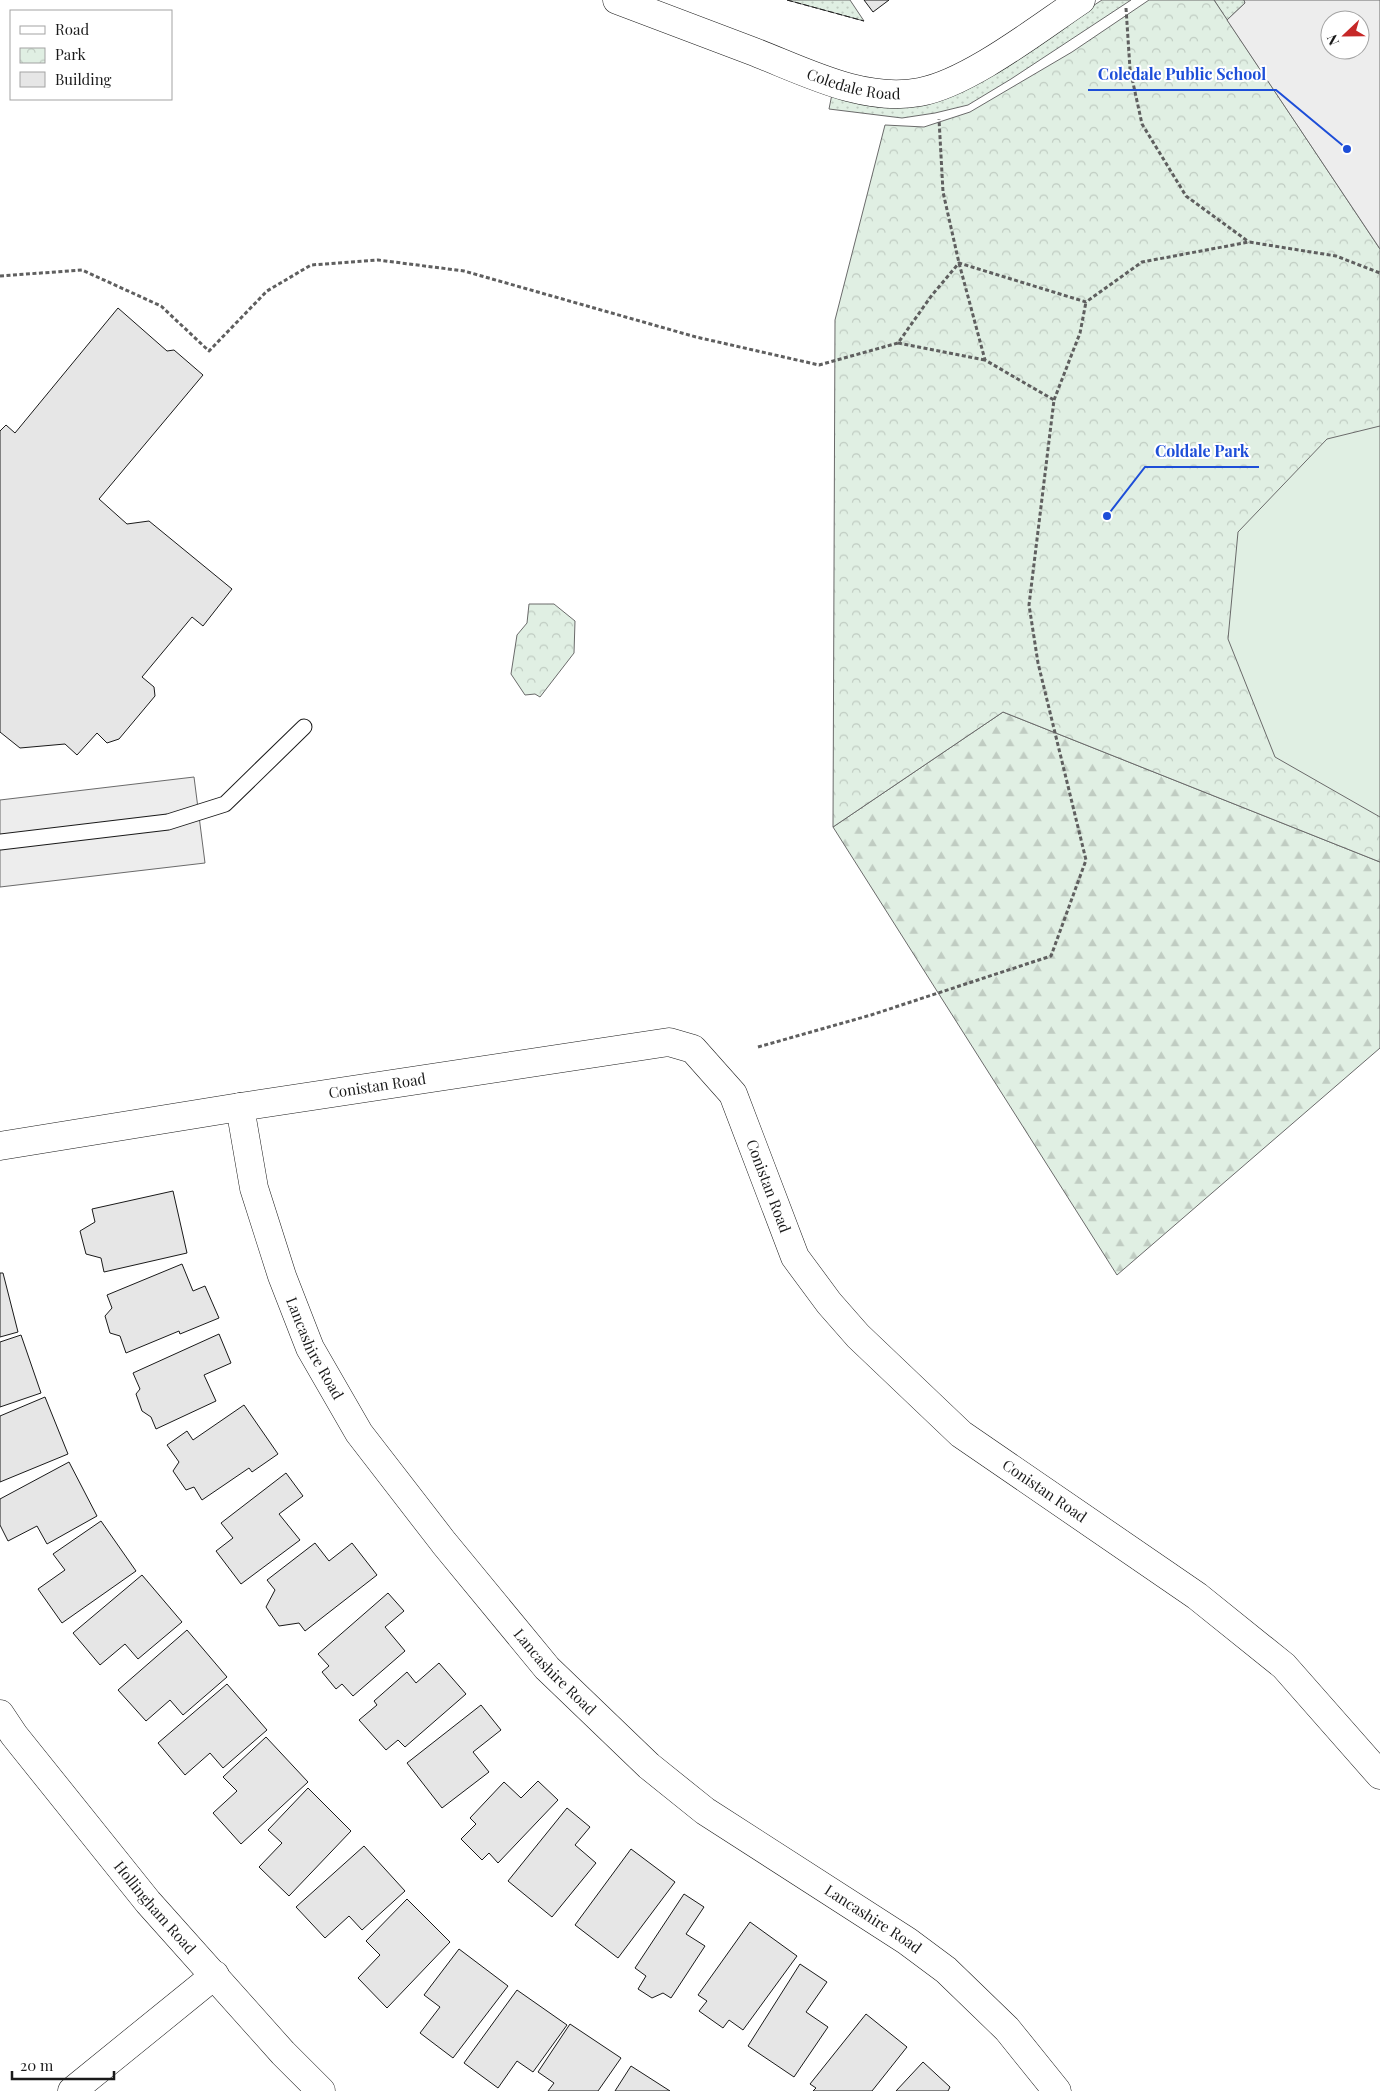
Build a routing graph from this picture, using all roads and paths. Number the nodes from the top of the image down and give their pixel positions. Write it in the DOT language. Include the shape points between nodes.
graph roads {
  1 [pos="617,0"];
  2 [pos="1081,0"];
  3 [pos="1126,8"];
  4 [pos="939,116"];
  5 [pos="1249,242"];
  6 [pos="959,263"];
  7 [pos="1380,273"];
  8 [pos="0,276"];
  9 [pos="1086,302"];
  10 [pos="898,343"];
  11 [pos="986,360"];
  12 [pos="1054,400"];
  13 [pos="304,727"];
  14 [pos="0,842"];
  15 [pos="758,1047"];
  16 [pos="240,1107"];
  17 [pos="0,1146"];
  18 [pos="0,1714"];
  19 [pos="1380,1775"];
  20 [pos="215,1975"];
  21 [pos="72,2091"];
  22 [pos="321,2091"];
  23 [pos="1057,2091"];
  1 -- 2 [label="street, Coledale Road" via="847,87 888,94 920,92 958,78"];
  3 -- 5 [label="path" via="1130,69 1142,124 1186,196"];
  4 -- 6 [label="path" via="943,192"];
  5 -- 7 [label="path" via="1336,256"];
  5 -- 9 [label="path" via="1142,262"];
  6 -- 9 [label="path"];
  6 -- 10 [label="path"];
  6 -- 11 [label="path"];
  8 -- 10 [label="path" via="82,270 161,306 209,351 267,291 311,265 378,260 464,271 696,337 818,365"];
  9 -- 12 [label="path" via="1080,333"];
  10 -- 11 [label="path"];
  11 -- 12 [label="path"];
  12 -- 15 [label="path" via="1029,605 1038,663 1086,860 1051,956 871,1015"];
  13 -- 14 [label="lane" via="225,804 168,822"];
  16 -- 17 [label="street, Conistan Road"];
  16 -- 19 [label="street, Conistan Road" via="669,1042 693,1049 732,1094 794,1256 858,1336 961,1434 1197,1596 1284,1666"];
  16 -- 23 [label="street, Lancashire Road" via="254,1188 282,1276 310,1348 359,1434 547,1668 649,1766 705,1811 908,1941 946,1970 1007,2029"];
  18 -- 20 [label="street, Hollingham Road" via="105,1850"];
  20 -- 21 [label="street"];
  20 -- 22 [label="street, Hollingham Road"];
}
